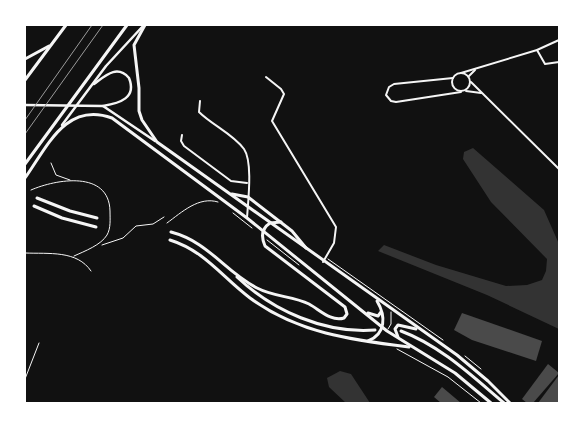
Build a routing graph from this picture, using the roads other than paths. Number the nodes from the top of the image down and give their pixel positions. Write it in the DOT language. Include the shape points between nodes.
graph roads {
  1 [pos="66,25"];
  2 [pos="127,25"];
  3 [pos="144,25"];
  4 [pos="559,40"];
  5 [pos="52,44"];
  6 [pos="537,50"];
  7 [pos="25,59"];
  8 [pos="559,62"];
  9 [pos="479,68"];
  10 [pos="461,73"];
  11 [pos="468,76"];
  12 [pos="266,77"];
  13 [pos="453,78"];
  14 [pos="25,80"];
  15 [pos="471,82"];
  16 [pos="91,87"];
  17 [pos="463,92"];
  18 [pos="481,93"];
  19 [pos="200,101"];
  20 [pos="25,106"];
  21 [pos="103,106"];
  22 [pos="62,125"];
  23 [pos="182,135"];
  24 [pos="157,142"];
  25 [pos="51,163"];
  26 [pos="25,164"];
  27 [pos="559,169"];
  28 [pos="25,178"];
  29 [pos="70,180"];
  30 [pos="248,183"];
  31 [pos="31,190"];
  32 [pos="228,193"];
  33 [pos="248,197"];
  34 [pos="37,198"];
  35 [pos="34,206"];
  36 [pos="248,207"];
  37 [pos="97,218"];
  38 [pos="247,218"];
  39 [pos="281,222"];
  40 [pos="270,223"];
  41 [pos="96,227"];
  42 [pos="171,232"];
  43 [pos="263,232"];
  44 [pos="170,240"];
  45 [pos="25,253"];
  46 [pos="312,254"];
  47 [pos="74,256"];
  48 [pos="322,262"];
  49 [pos="91,271"];
  50 [pos="233,273"];
  51 [pos="376,300"];
  52 [pos="381,311"];
  53 [pos="365,312"];
  54 [pos="383,328"];
  55 [pos="375,330"];
  56 [pos="401,331"];
  57 [pos="422,331"];
  58 [pos="399,339"];
  59 [pos="365,342"];
  60 [pos="39,343"];
  61 [pos="410,347"];
  62 [pos="25,378"];
  63 [pos="490,403"];
  64 [pos="504,403"];
  65 [pos="510,403"];
  1 -- 5 [label="main road"];
  2 -- 26 [label="main road"];
  3 -- 16 [label="main road"];
  3 -- 24 [label="main road" via="134,45 140,88 138,104 142,120"];
  4 -- 6 [label="street"];
  5 -- 7 [label="main road"];
  5 -- 14 [label="main road"];
  6 -- 8 [label="street" via="545,64"];
  6 -- 9 [label="street"];
  9 -- 10 [label="street"];
  9 -- 11 [label="street"];
  10 -- 11 [label="street"];
  10 -- 13 [label="street"];
  11 -- 15 [label="street"];
  12 -- 48 [label="street" via="284,94 272,118 275,126 336,227 336,236"];
  13 -- 17 [label="street" via="454,88"];
  13 -- 17 [label="street" via="394,84 386,94 396,102"];
  15 -- 17 [label="street"];
  15 -- 18 [label="street"];
  16 -- 21 [label="main road" via="112,71 121,71 129,78 131,91 127,98"];
  16 -- 22 [label="main road"];
  17 -- 18 [label="street"];
  18 -- 27 [label="street"];
  19 -- 30 [label="street" via="199,112 246,152"];
  20 -- 21 [label="main road"];
  21 -- 24 [label="main road"];
  22 -- 28 [label="main road"];
  22 -- 38 [label="main road" via="86,114 112,118"];
  23 -- 30 [label="street" via="182,144 231,181"];
  24 -- 32 [label="main road"];
  25 -- 29 [label="street" via="56,175"];
  29 -- 31 [label="street" via="44,184"];
  29 -- 47 [label="street" via="97,186 104,192 110,207 106,236"];
  30 -- 33 [label="street"];
  32 -- 33 [label="main road"];
  32 -- 36 [label="main road"];
  33 -- 36 [label="street"];
  33 -- 39 [label="main road"];
  34 -- 37 [label="main road"];
  35 -- 41 [label="main road"];
  36 -- 38 [label="street"];
  36 -- 40 [label="main road"];
  38 -- 43 [label="main road"];
  39 -- 40 [label="main road"];
  39 -- 46 [label="main road"];
  40 -- 43 [label="main road"];
  40 -- 46 [label="main road"];
  42 -- 50 [label="main road" via="194,239"];
  43 -- 50 [label="main road" via="265,246 345,307 346,316 335,318 309,304 274,296"];
  43 -- 53 [label="main road"];
  44 -- 59 [label="main road" via="206,257 247,296 281,318 324,334"];
  45 -- 47 [label="street"];
  46 -- 48 [label="main road"];
  47 -- 49 [label="street" via="85,261"];
  48 -- 51 [label="main road"];
  50 -- 55 [label="main road" via="256,294 290,313 348,331"];
  51 -- 52 [label="main road"];
  51 -- 57 [label="main road"];
  52 -- 53 [label="main road" via="378,316"];
  52 -- 54 [label="main road"];
  53 -- 54 [label="main road"];
  54 -- 58 [label="main road"];
  54 -- 59 [label="main road" via="377,337"];
  56 -- 64 [label="main road" via="419,338 456,363"];
  57 -- 58 [label="main road" via="398,325 395,330"];
  57 -- 65 [label="main road" via="478,372"];
  58 -- 61 [label="main road"];
  59 -- 61 [label="main road"];
  60 -- 62 [label="street"];
  61 -- 63 [label="main road" via="455,373"];
}
